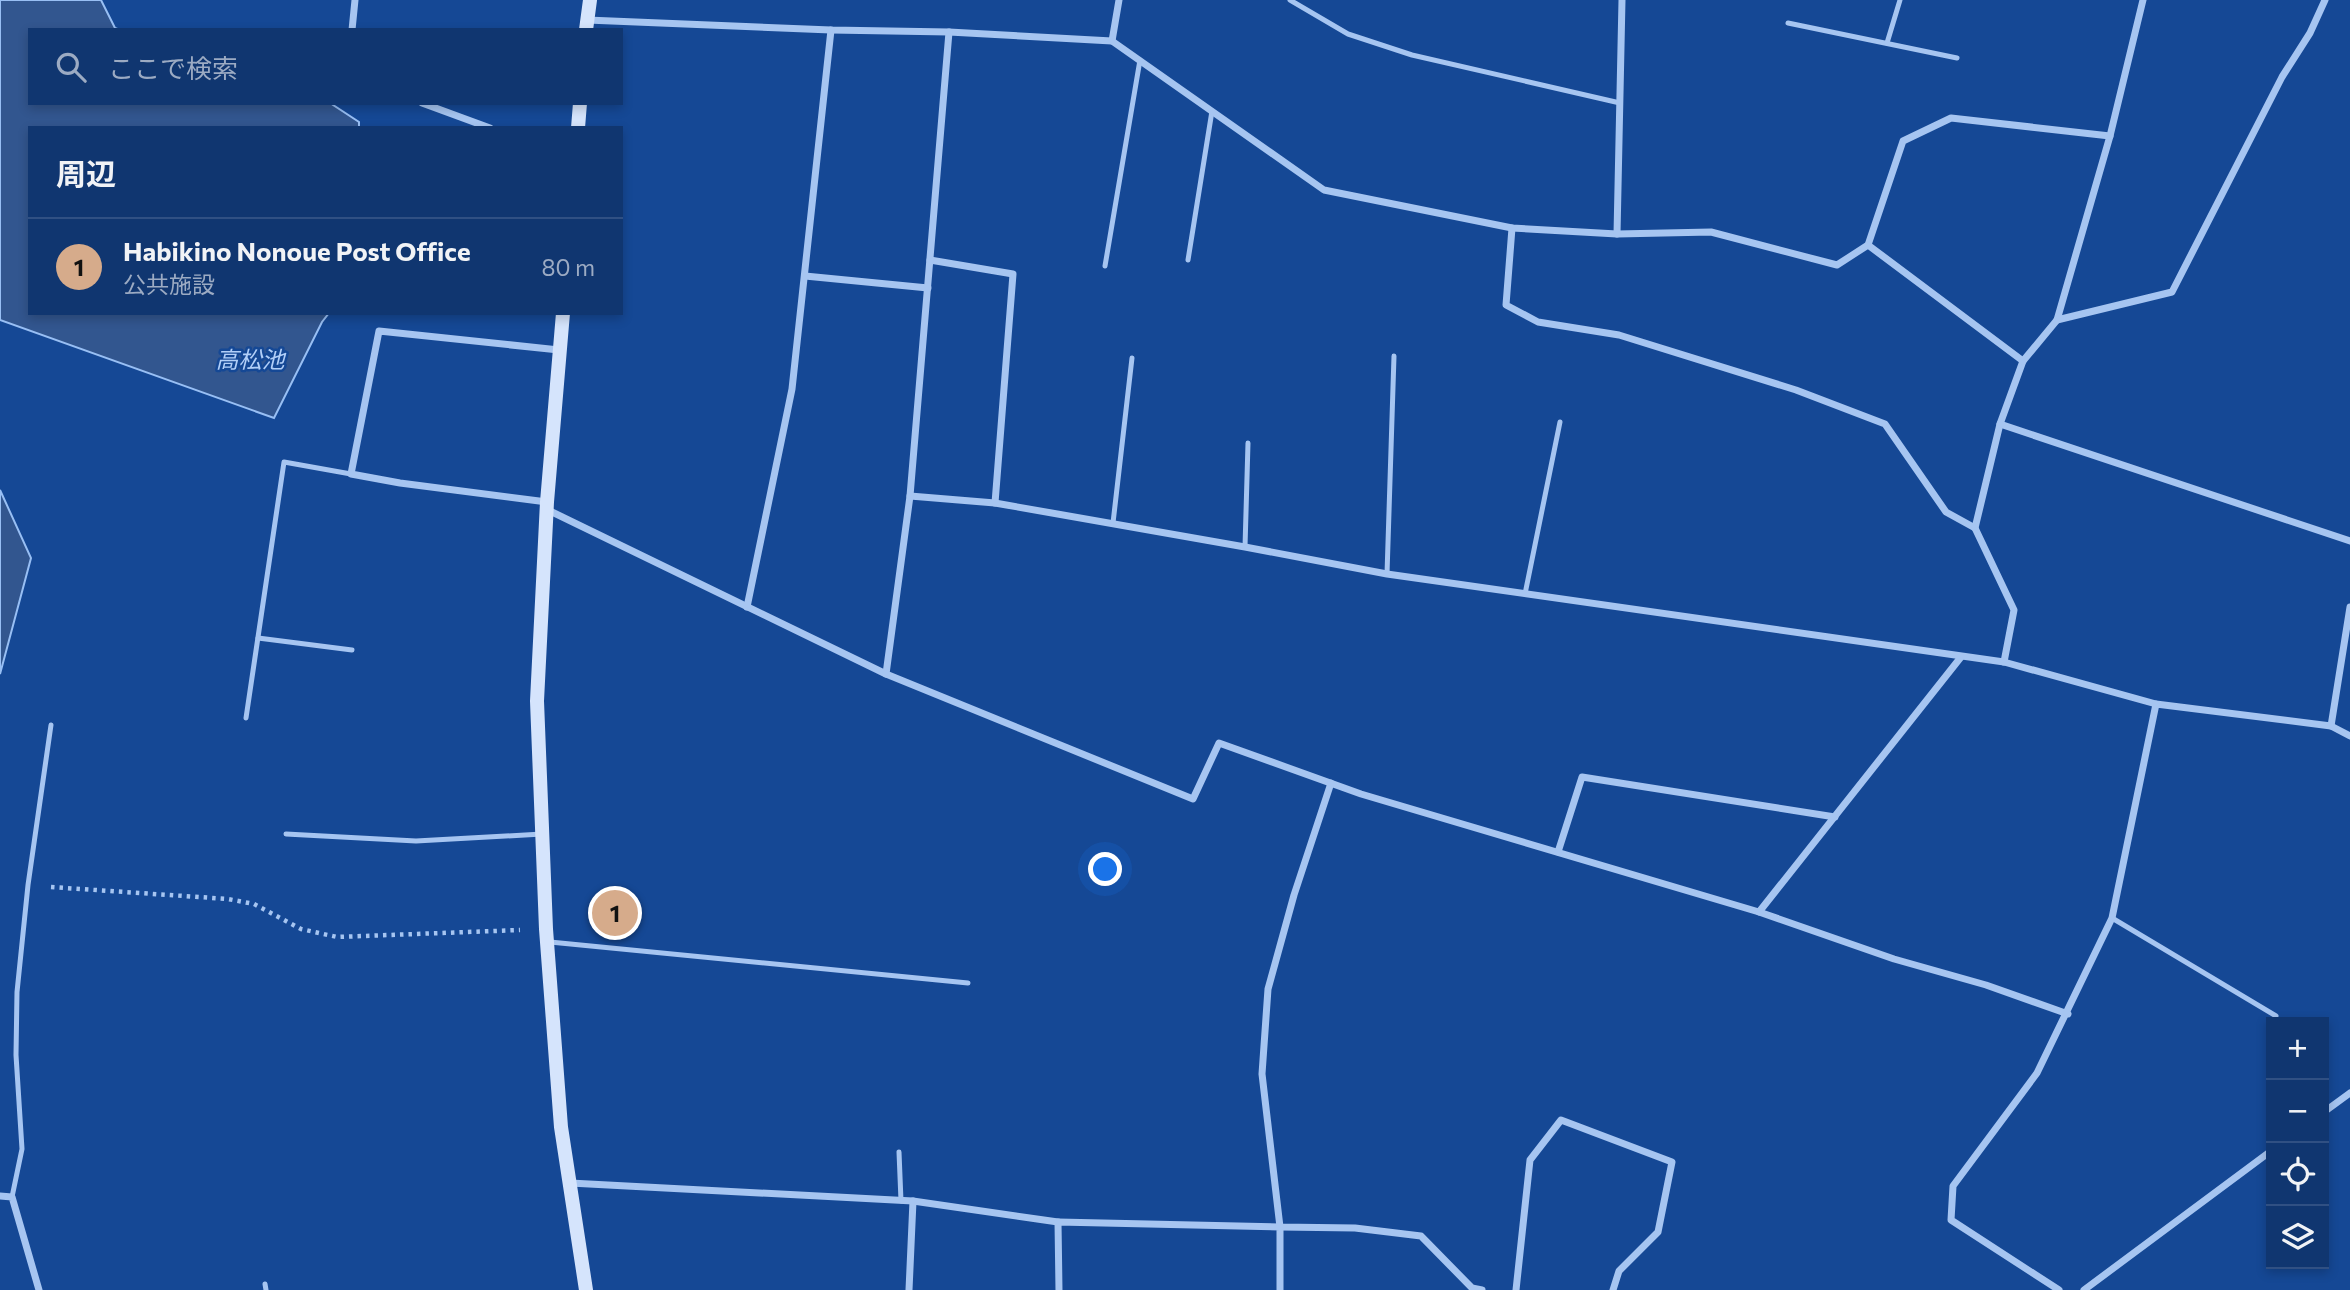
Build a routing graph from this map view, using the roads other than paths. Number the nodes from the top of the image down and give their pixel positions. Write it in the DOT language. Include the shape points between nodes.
graph roads {
  1 [pos="355,0"];
  2 [pos="590,0"];
  3 [pos="1119,0"];
  4 [pos="1290,0"];
  5 [pos="1622,0"];
  6 [pos="1900,0"];
  7 [pos="2143,0"];
  8 [pos="2325,0"];
  9 [pos="1788,23"];
  10 [pos="587,25"];
  11 [pos="352,28"];
  12 [pos="831,30"];
  13 [pos="948,32"];
  14 [pos="1112,41"];
  15 [pos="1887,43"];
  16 [pos="1957,58"];
  17 [pos="1140,60"];
  18 [pos="1620,103"];
  19 [pos="427,105"];
  20 [pos="580,105"];
  21 [pos="1212,111"];
  22 [pos="485,126"];
  23 [pos="578,126"];
  24 [pos="2110,136"];
  25 [pos="1512,229"];
  26 [pos="1617,234"];
  27 [pos="1868,244"];
  28 [pos="930,260"];
  29 [pos="1188,260"];
  30 [pos="1105,266"];
  31 [pos="805,276"];
  32 [pos="928,288"];
  33 [pos="563,315"];
  34 [pos="2057,320"];
  35 [pos="560,350"];
  36 [pos="1394,356"];
  37 [pos="1132,358"];
  38 [pos="2023,361"];
  39 [pos="1560,422"];
  40 [pos="2000,424"];
  41 [pos="1248,443"];
  42 [pos="351,474"];
  43 [pos="910,496"];
  44 [pos="995,503"];
  45 [pos="547,506"];
  46 [pos="1112,523"];
  47 [pos="1975,528"];
  48 [pos="2350,541"];
  49 [pos="1245,547"];
  50 [pos="1387,574"];
  51 [pos="1525,594"];
  52 [pos="747,607"];
  53 [pos="2350,607"];
  54 [pos="258,638"];
  55 [pos="352,650"];
  56 [pos="1961,657"];
  57 [pos="2004,662"];
  58 [pos="886,674"];
  59 [pos="2156,704"];
  60 [pos="246,718"];
  61 [pos="51,725"];
  62 [pos="2331,726"];
  63 [pos="2350,737"];
  64 [pos="1331,783"];
  65 [pos="1835,817"];
  66 [pos="286,834"];
  67 [pos="542,834"];
  68 [pos="1559,852"];
  69 [pos="1759,912"];
  70 [pos="2112,918"];
  71 [pos="546,935"];
  72 [pos="968,983"];
  73 [pos="2068,1014"];
  74 [pos="2276,1016"];
  75 [pos="2350,1093"];
  76 [pos="2329,1108"];
  77 [pos="899,1152"];
  78 [pos="2266,1155"];
  79 [pos="570,1183"];
  80 [pos="0,1196"];
  81 [pos="12,1197"];
  82 [pos="901,1200"];
  83 [pos="913,1201"];
  84 [pos="1058,1222"];
  85 [pos="1280,1227"];
  86 [pos="39,1290"];
  87 [pos="586,1290"];
  88 [pos="909,1290"];
  89 [pos="1059,1290"];
  90 [pos="1280,1290"];
  91 [pos="1482,1290"];
  92 [pos="1516,1290"];
  93 [pos="1613,1290"];
  94 [pos="2059,1290"];
  95 [pos="2084,1290"];
  1 -- 11 [label="street"];
  2 -- 10 [label="street"];
  3 -- 14 [label="street"];
  4 -- 18 [label="lane" via="1348,34 1412,55"];
  5 -- 18 [label="street"];
  6 -- 15 [label="lane"];
  7 -- 24 [label="street"];
  8 -- 34 [label="street" via="2172,292"];
  9 -- 15 [label="lane"];
  10 -- 12 [label="street"];
  12 -- 13 [label="street"];
  12 -- 31 [label="street"];
  13 -- 14 [label="street"];
  13 -- 28 [label="street"];
  14 -- 17 [label="street"];
  15 -- 16 [label="lane"];
  17 -- 21 [label="street"];
  17 -- 30 [label="lane"];
  18 -- 26 [label="street"];
  19 -- 22 [label="street"];
  20 -- 23 [label="street"];
  21 -- 25 [label="street" via="1324,190"];
  21 -- 29 [label="lane"];
  24 -- 27 [label="street" via="1951,118 1903,141"];
  24 -- 34 [label="street"];
  25 -- 26 [label="street"];
  25 -- 47 [label="street" via="1506,305 1538,322 1619,335 1796,390 1885,424 1946,512"];
  26 -- 27 [label="street" via="1711,232 1837,265"];
  27 -- 38 [label="street"];
  28 -- 32 [label="street"];
  28 -- 44 [label="street" via="1013,275"];
  31 -- 32 [label="street"];
  31 -- 52 [label="street" via="792,389"];
  32 -- 43 [label="street"];
  33 -- 35 [label="street"];
  34 -- 38 [label="street"];
  35 -- 42 [label="street" via="379,331"];
  35 -- 45 [label="street"];
  36 -- 50 [label="lane"];
  37 -- 46 [label="lane"];
  38 -- 40 [label="street"];
  39 -- 51 [label="lane"];
  40 -- 47 [label="street"];
  40 -- 48 [label="street"];
  41 -- 49 [label="lane"];
  42 -- 45 [label="street"];
  42 -- 54 [label="lane" via="284,462"];
  43 -- 44 [label="street"];
  43 -- 58 [label="street"];
  44 -- 46 [label="street"];
  45 -- 52 [label="street"];
  45 -- 67 [label="street" via="537,701"];
  46 -- 49 [label="street"];
  47 -- 57 [label="street" via="2014,610"];
  49 -- 50 [label="street"];
  50 -- 51 [label="street"];
  51 -- 56 [label="street"];
  52 -- 58 [label="street"];
  53 -- 62 [label="street"];
  54 -- 55 [label="lane"];
  54 -- 60 [label="lane"];
  56 -- 57 [label="street"];
  56 -- 65 [label="street"];
  57 -- 59 [label="street"];
  58 -- 64 [label="street" via="1193,799 1219,743"];
  59 -- 62 [label="street"];
  59 -- 70 [label="street"];
  61 -- 81 [label="lane" via="28,885 17,1005 22,1149"];
  62 -- 63 [label="street"];
  64 -- 68 [label="street"];
  64 -- 85 [label="street" via="1268,989 1262,1074"];
  65 -- 68 [label="street" via="1582,777"];
  65 -- 69 [label="street"];
  66 -- 67 [label="lane" via="416,841"];
  67 -- 71 [label="street"];
  68 -- 69 [label="street"];
  69 -- 73 [label="street"];
  70 -- 73 [label="street"];
  70 -- 74 [label="lane"];
  71 -- 72 [label="lane"];
  71 -- 79 [label="street" via="561,1127"];
  73 -- 94 [label="street" via="2037,1073 1953,1186 1951,1220"];
  75 -- 76 [label="street"];
  77 -- 82 [label="lane"];
  78 -- 95 [label="street"];
  79 -- 82 [label="street"];
  79 -- 87 [label="street"];
  80 -- 81 [label="street"];
  81 -- 86 [label="street"];
  82 -- 83 [label="street"];
  83 -- 84 [label="street"];
  83 -- 88 [label="street"];
  84 -- 85 [label="street"];
  84 -- 89 [label="street"];
  85 -- 90 [label="street"];
  85 -- 91 [label="street" via="1356,1228 1421,1236 1472,1288"];
  92 -- 93 [label="street" via="1530,1160 1561,1120 1672,1162 1658,1232 1619,1271"];
}
